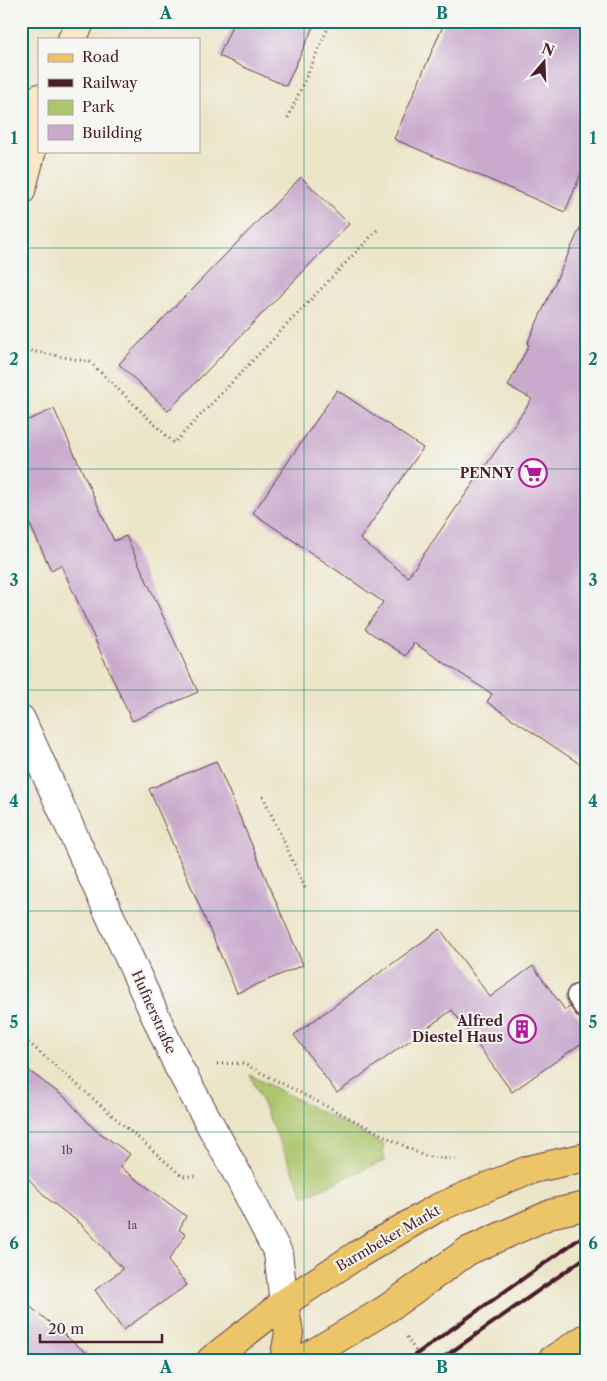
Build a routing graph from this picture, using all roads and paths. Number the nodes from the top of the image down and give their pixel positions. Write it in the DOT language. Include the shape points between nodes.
graph roads {
  1 [pos="81,21"];
  2 [pos="331,21"];
  3 [pos="72,38"];
  4 [pos="38,99"];
  5 [pos="21,118"];
  6 [pos="288,118"];
  7 [pos="38,128"];
  8 [pos="21,191"];
  9 [pos="379,228"];
  10 [pos="21,349"];
  11 [pos="21,719"];
  12 [pos="263,796"];
  13 [pos="305,888"];
  14 [pos="21,1036"];
  15 [pos="178,1066"];
  16 [pos="586,1156"];
  17 [pos="462,1161"];
  18 [pos="239,1176"];
  19 [pos="586,1206"];
  20 [pos="284,1303"];
  21 [pos="586,1338"];
  22 [pos="211,1360"];
  23 [pos="284,1360"];
  24 [pos="302,1360"];
  25 [pos="552,1360"];
  1 -- 3 [label="main road"];
  2 -- 6 [label="path"];
  4 -- 5 [label="main road"];
  7 -- 8 [label="main road"];
  9 -- 10 [label="path" via="174,443 90,362"];
  11 -- 15 [label="street, Hufnerstraße"];
  12 -- 13 [label="path"];
  14 -- 18 [label="path" via="182,1176"];
  15 -- 17 [label="path" via="242,1063 424,1156"];
  15 -- 18 [label="street, Hufnerstraße"];
  16 -- 20 [label="main road, Barmbeker Markt" via="528,1170 438,1208 357,1255"];
  18 -- 20 [label="street, Hufnerstraße" via="278,1253"];
  19 -- 24 [label="main road" via="553,1213 468,1251 388,1308"];
  20 -- 22 [label="main road, Barmbeker Markt"];
  20 -- 23 [label="main road" via="290,1333"];
  21 -- 25 [label="main road"];
}
